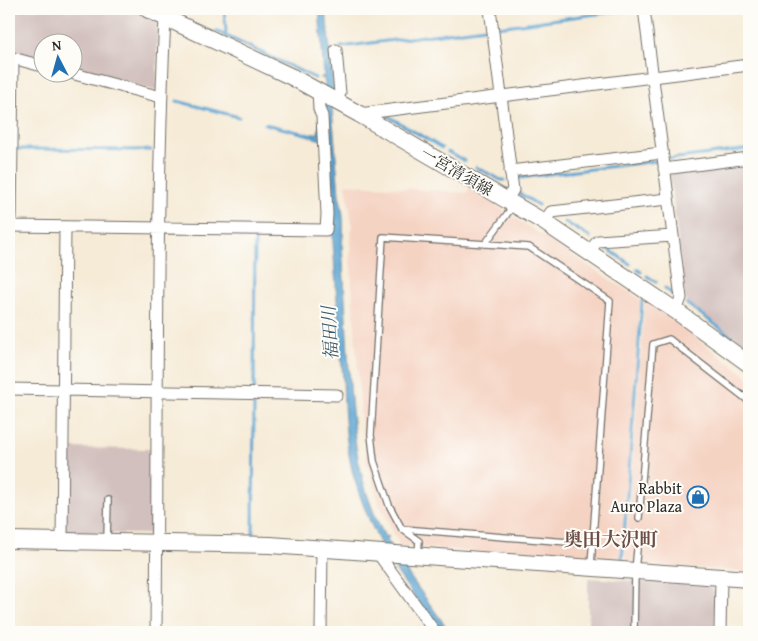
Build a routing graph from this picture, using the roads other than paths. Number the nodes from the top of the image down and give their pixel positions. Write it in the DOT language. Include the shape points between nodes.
graph roads {
  1 [pos="147,9"];
  2 [pos="490,9"];
  3 [pos="644,9"];
  4 [pos="165,18"];
  5 [pos="336,50"];
  6 [pos="11,58"];
  7 [pos="32,63"];
  8 [pos="749,65"];
  9 [pos="82,76"];
  10 [pos="652,77"];
  11 [pos="501,96"];
  12 [pos="161,97"];
  13 [pos="329,97"];
  14 [pos="359,114"];
  15 [pos="662,153"];
  16 [pos="749,158"];
  17 [pos="664,169"];
  18 [pos="510,171"];
  19 [pos="668,198"];
  20 [pos="510,202"];
  21 [pos="544,222"];
  22 [pos="10,226"];
  23 [pos="65,227"];
  24 [pos="159,228"];
  25 [pos="673,236"];
  26 [pos="485,244"];
  27 [pos="588,252"];
  28 [pos="676,311"];
  29 [pos="749,364"];
  30 [pos="9,389"];
  31 [pos="63,390"];
  32 [pos="157,391"];
  33 [pos="749,391"];
  34 [pos="337,394"];
  35 [pos="747,399"];
  36 [pos="108,500"];
  37 [pos="639,518"];
  38 [pos="402,528"];
  39 [pos="638,539"];
  40 [pos="9,540"];
  41 [pos="62,541"];
  42 [pos="107,542"];
  43 [pos="157,543"];
  44 [pos="593,544"];
  45 [pos="322,548"];
  46 [pos="378,552"];
  47 [pos="410,554"];
  48 [pos="591,567"];
  49 [pos="635,571"];
  50 [pos="721,577"];
  51 [pos="749,579"];
  52 [pos="156,632"];
  53 [pos="321,632"];
  54 [pos="435,632"];
  55 [pos="634,632"];
  56 [pos="720,632"];
  1 -- 4 [label="street, 一宮清須線"];
  2 -- 11 [label="street"];
  3 -- 10 [label="street"];
  4 -- 12 [label="street"];
  4 -- 13 [label="street, 一宮清須線"];
  5 -- 13 [label="street" via="340,92"];
  6 -- 7 [label="street"];
  6 -- 22 [label="street"];
  8 -- 10 [label="street"];
  9 -- 12 [label="street"];
  10 -- 11 [label="street"];
  10 -- 15 [label="street"];
  11 -- 14 [label="street"];
  11 -- 18 [label="street"];
  12 -- 24 [label="street"];
  13 -- 14 [label="street, 一宮清須線"];
  13 -- 24 [label="street" via="319,108 322,116 326,230"];
  14 -- 20 [label="street, 一宮清須線"];
  15 -- 17 [label="street"];
  15 -- 18 [label="street"];
  16 -- 17 [label="street"];
  17 -- 19 [label="street"];
  18 -- 20 [label="street" via="513,190"];
  19 -- 21 [label="street" via="551,212"];
  19 -- 25 [label="street"];
  20 -- 21 [label="street, 一宮清須線"];
  20 -- 26 [label="lane"];
  21 -- 27 [label="street, 一宮清須線"];
  22 -- 23 [label="street"];
  23 -- 24 [label="street"];
  23 -- 31 [label="street"];
  24 -- 32 [label="street"];
  25 -- 27 [label="street" via="598,241"];
  25 -- 28 [label="street" via="681,298"];
  26 -- 38 [label="lane" via="383,237 370,435 374,461 389,505"];
  26 -- 44 [label="lane" via="529,247 610,301"];
  27 -- 28 [label="street, 一宮清須線"];
  28 -- 29 [label="street, 一宮清須線"];
  30 -- 31 [label="street"];
  31 -- 32 [label="street"];
  31 -- 41 [label="street"];
  32 -- 34 [label="street"];
  32 -- 43 [label="street"];
  33 -- 35 [label="lane"];
  35 -- 37 [label="lane" via="669,339 653,344"];
  36 -- 42 [label="lane"];
  38 -- 44 [label="lane"];
  38 -- 47 [label="lane" via="419,541"];
  39 -- 49 [label="lane"];
  40 -- 41 [label="street"];
  41 -- 42 [label="street"];
  42 -- 43 [label="street"];
  43 -- 45 [label="street"];
  43 -- 52 [label="street"];
  44 -- 48 [label="lane"];
  45 -- 46 [label="street"];
  45 -- 53 [label="street"];
  46 -- 47 [label="street"];
  46 -- 54 [label="street"];
  47 -- 48 [label="street"];
  48 -- 49 [label="street"];
  49 -- 50 [label="street"];
  49 -- 55 [label="lane"];
  50 -- 51 [label="street"];
  50 -- 56 [label="street"];
}
